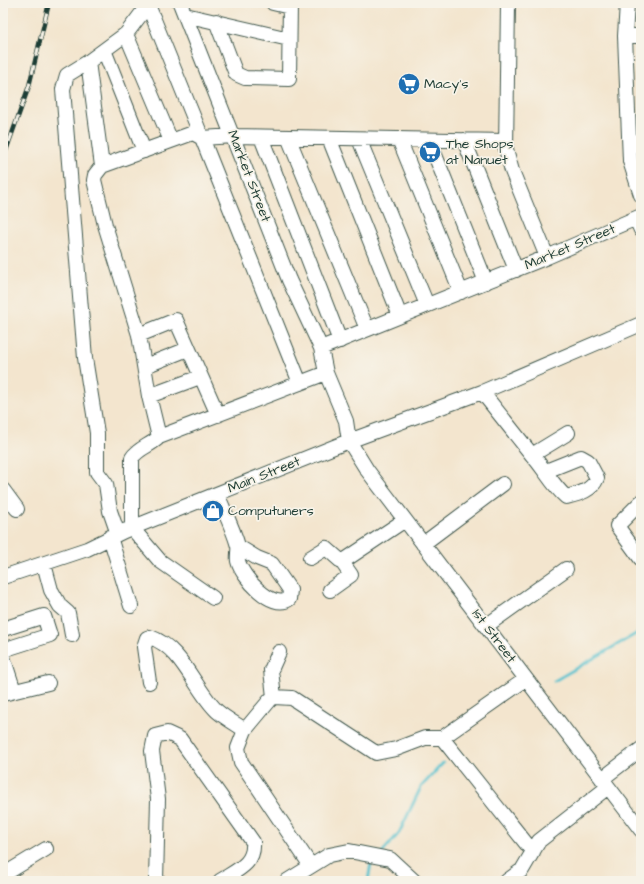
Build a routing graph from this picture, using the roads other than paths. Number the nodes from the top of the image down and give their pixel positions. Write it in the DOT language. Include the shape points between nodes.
graph roads {
  1 [pos="273,3"];
  2 [pos="508,3"];
  3 [pos="628,3"];
  4 [pos="290,5"];
  5 [pos="182,9"];
  6 [pos="216,21"];
  7 [pos="126,34"];
  8 [pos="625,36"];
  9 [pos="641,36"];
  10 [pos="289,39"];
  11 [pos="104,50"];
  12 [pos="88,62"];
  13 [pos="234,136"];
  14 [pos="261,137"];
  15 [pos="288,137"];
  16 [pos="202,138"];
  17 [pos="329,138"];
  18 [pos="358,138"];
  19 [pos="399,139"];
  20 [pos="429,140"];
  21 [pos="464,140"];
  22 [pos="171,141"];
  23 [pos="505,141"];
  24 [pos="144,151"];
  25 [pos="102,166"];
  26 [pos="641,195"];
  27 [pos="639,222"];
  28 [pos="547,257"];
  29 [pos="516,270"];
  30 [pos="486,282"];
  31 [pos="461,292"];
  32 [pos="427,305"];
  33 [pos="400,316"];
  34 [pos="641,324"];
  35 [pos="367,330"];
  36 [pos="139,335"];
  37 [pos="340,340"];
  38 [pos="188,348"];
  39 [pos="321,348"];
  40 [pos="145,366"];
  41 [pos="326,373"];
  42 [pos="200,377"];
  43 [pos="300,383"];
  44 [pos="482,392"];
  45 [pos="149,396"];
  46 [pos="218,415"];
  47 [pos="568,433"];
  48 [pos="160,436"];
  49 [pos="350,441"];
  50 [pos="532,455"];
  51 [pos="546,472"];
  52 [pos="503,484"];
  53 [pos="3,490"];
  54 [pos="217,494"];
  55 [pos="641,502"];
  56 [pos="17,509"];
  57 [pos="405,520"];
  58 [pos="132,528"];
  59 [pos="114,536"];
  60 [pos="423,544"];
  61 [pos="239,547"];
  62 [pos="310,558"];
  63 [pos="641,559"];
  64 [pos="342,562"];
  65 [pos="44,564"];
  66 [pos="566,568"];
  67 [pos="3,577"];
  68 [pos="330,590"];
  69 [pos="213,598"];
  70 [pos="130,606"];
  71 [pos="486,626"];
  72 [pos="3,629"];
  73 [pos="72,635"];
  74 [pos="3,650"];
  75 [pos="279,652"];
  76 [pos="3,657"];
  77 [pos="526,679"];
  78 [pos="149,682"];
  79 [pos="48,683"];
  80 [pos="9,692"];
  81 [pos="274,697"];
  82 [pos="245,730"];
  83 [pos="442,738"];
  84 [pos="641,749"];
  85 [pos="605,783"];
  86 [pos="641,830"];
  87 [pos="46,850"];
  88 [pos="533,852"];
  89 [pos="311,866"];
  90 [pos="3,875"];
  91 [pos="514,879"];
  92 [pos="156,881"];
  93 [pos="220,881"];
  94 [pos="287,881"];
  95 [pos="414,881"];
  1 -- 4 [label="street"];
  2 -- 23 [label="street"];
  3 -- 8 [label="street"];
  4 -- 10 [label="street"];
  5 -- 6 [label="street"];
  5 -- 13 [label="street, Market Street"];
  6 -- 10 [label="street"];
  6 -- 10 [label="street" via="236,74 245,78 289,78"];
  7 -- 11 [label="street"];
  7 -- 16 [label="street" via="148,5"];
  7 -- 22 [label="street"];
  8 -- 9 [label="street"];
  8 -- 26 [label="street" via="630,161"];
  11 -- 12 [label="street"];
  11 -- 24 [label="street"];
  12 -- 25 [label="street"];
  12 -- 59 [label="street" via="67,75 63,89 85,358 97,433 97,472 106,484"];
  13 -- 14 [label="street"];
  13 -- 16 [label="street"];
  13 -- 39 [label="street, Market Street" via="289,280"];
  14 -- 15 [label="street"];
  14 -- 37 [label="street"];
  15 -- 17 [label="street"];
  15 -- 35 [label="street"];
  16 -- 22 [label="street" via="194,133"];
  16 -- 43 [label="street"];
  17 -- 18 [label="street"];
  17 -- 33 [label="street"];
  18 -- 19 [label="street"];
  18 -- 32 [label="street"];
  19 -- 20 [label="street"];
  19 -- 31 [label="street"];
  20 -- 21 [label="street"];
  20 -- 30 [label="street"];
  21 -- 23 [label="street"];
  21 -- 29 [label="street"];
  22 -- 24 [label="street"];
  23 -- 28 [label="street" via="512,171"];
  24 -- 25 [label="street"];
  25 -- 36 [label="street" via="94,180"];
  27 -- 28 [label="street, Market Street"];
  28 -- 29 [label="street, Market Street"];
  29 -- 30 [label="street, Market Street"];
  30 -- 31 [label="street, Market Street"];
  31 -- 32 [label="street, Market Street"];
  32 -- 33 [label="street, Market Street"];
  33 -- 35 [label="street, Market Street"];
  34 -- 44 [label="street, Main Street"];
  35 -- 37 [label="street, Market Street"];
  36 -- 38 [label="street" via="176,320"];
  36 -- 40 [label="street"];
  37 -- 39 [label="street, Market Street"];
  38 -- 40 [label="street"];
  38 -- 42 [label="street"];
  39 -- 41 [label="street, Market Street"];
  40 -- 45 [label="street"];
  41 -- 43 [label="street"];
  41 -- 49 [label="street, Market Street" via="346,422"];
  42 -- 45 [label="street"];
  42 -- 46 [label="street"];
  43 -- 46 [label="street"];
  44 -- 49 [label="street, Main Street"];
  44 -- 50 [label="street"];
  45 -- 48 [label="street"];
  46 -- 48 [label="street"];
  47 -- 50 [label="street"];
  48 -- 58 [label="street" via="135,453 132,458"];
  49 -- 54 [label="street, Main Street"];
  49 -- 57 [label="street, 1st Street" via="367,470"];
  50 -- 51 [label="street"];
  52 -- 60 [label="street"];
  53 -- 56 [label="street"];
  54 -- 58 [label="street, Main Street"];
  54 -- 61 [label="street"];
  55 -- 63 [label="street" via="617,526"];
  57 -- 60 [label="street, 1st Street"];
  57 -- 64 [label="street"];
  58 -- 59 [label="street, Main Street"];
  58 -- 69 [label="street" via="160,561"];
  59 -- 65 [label="street, Main Street"];
  59 -- 70 [label="street"];
  60 -- 71 [label="street, 1st Street"];
  62 -- 64 [label="street" via="326,548"];
  64 -- 68 [label="street" via="351,575"];
  65 -- 67 [label="street, Main Street"];
  65 -- 73 [label="street" via="51,590 60,606 68,613"];
  66 -- 71 [label="street"];
  71 -- 77 [label="street, 1st Street"];
  72 -- 74 [label="street" via="44,616 50,635"];
  75 -- 81 [label="street" via="270,670"];
  76 -- 80 [label="street"];
  77 -- 83 [label="street"];
  77 -- 85 [label="street, 1st Street"];
  78 -- 82 [label="street" via="144,648 146,638 150,637 157,639 179,659 217,711"];
  79 -- 80 [label="street"];
  81 -- 82 [label="street"];
  81 -- 83 [label="street" via="292,698 376,753 396,749 424,738"];
  82 -- 89 [label="street" via="238,748 241,762"];
  83 -- 88 [label="street"];
  84 -- 85 [label="street"];
  85 -- 86 [label="street, 1st Street"];
  85 -- 88 [label="street" via="539,841"];
  87 -- 90 [label="street"];
  88 -- 91 [label="street"];
  89 -- 94 [label="street"];
  89 -- 95 [label="street" via="329,855 359,852 390,859"];
  92 -- 93 [label="street" via="158,799 152,751 155,736 167,733 180,739 253,842 254,853 246,864"];
}
